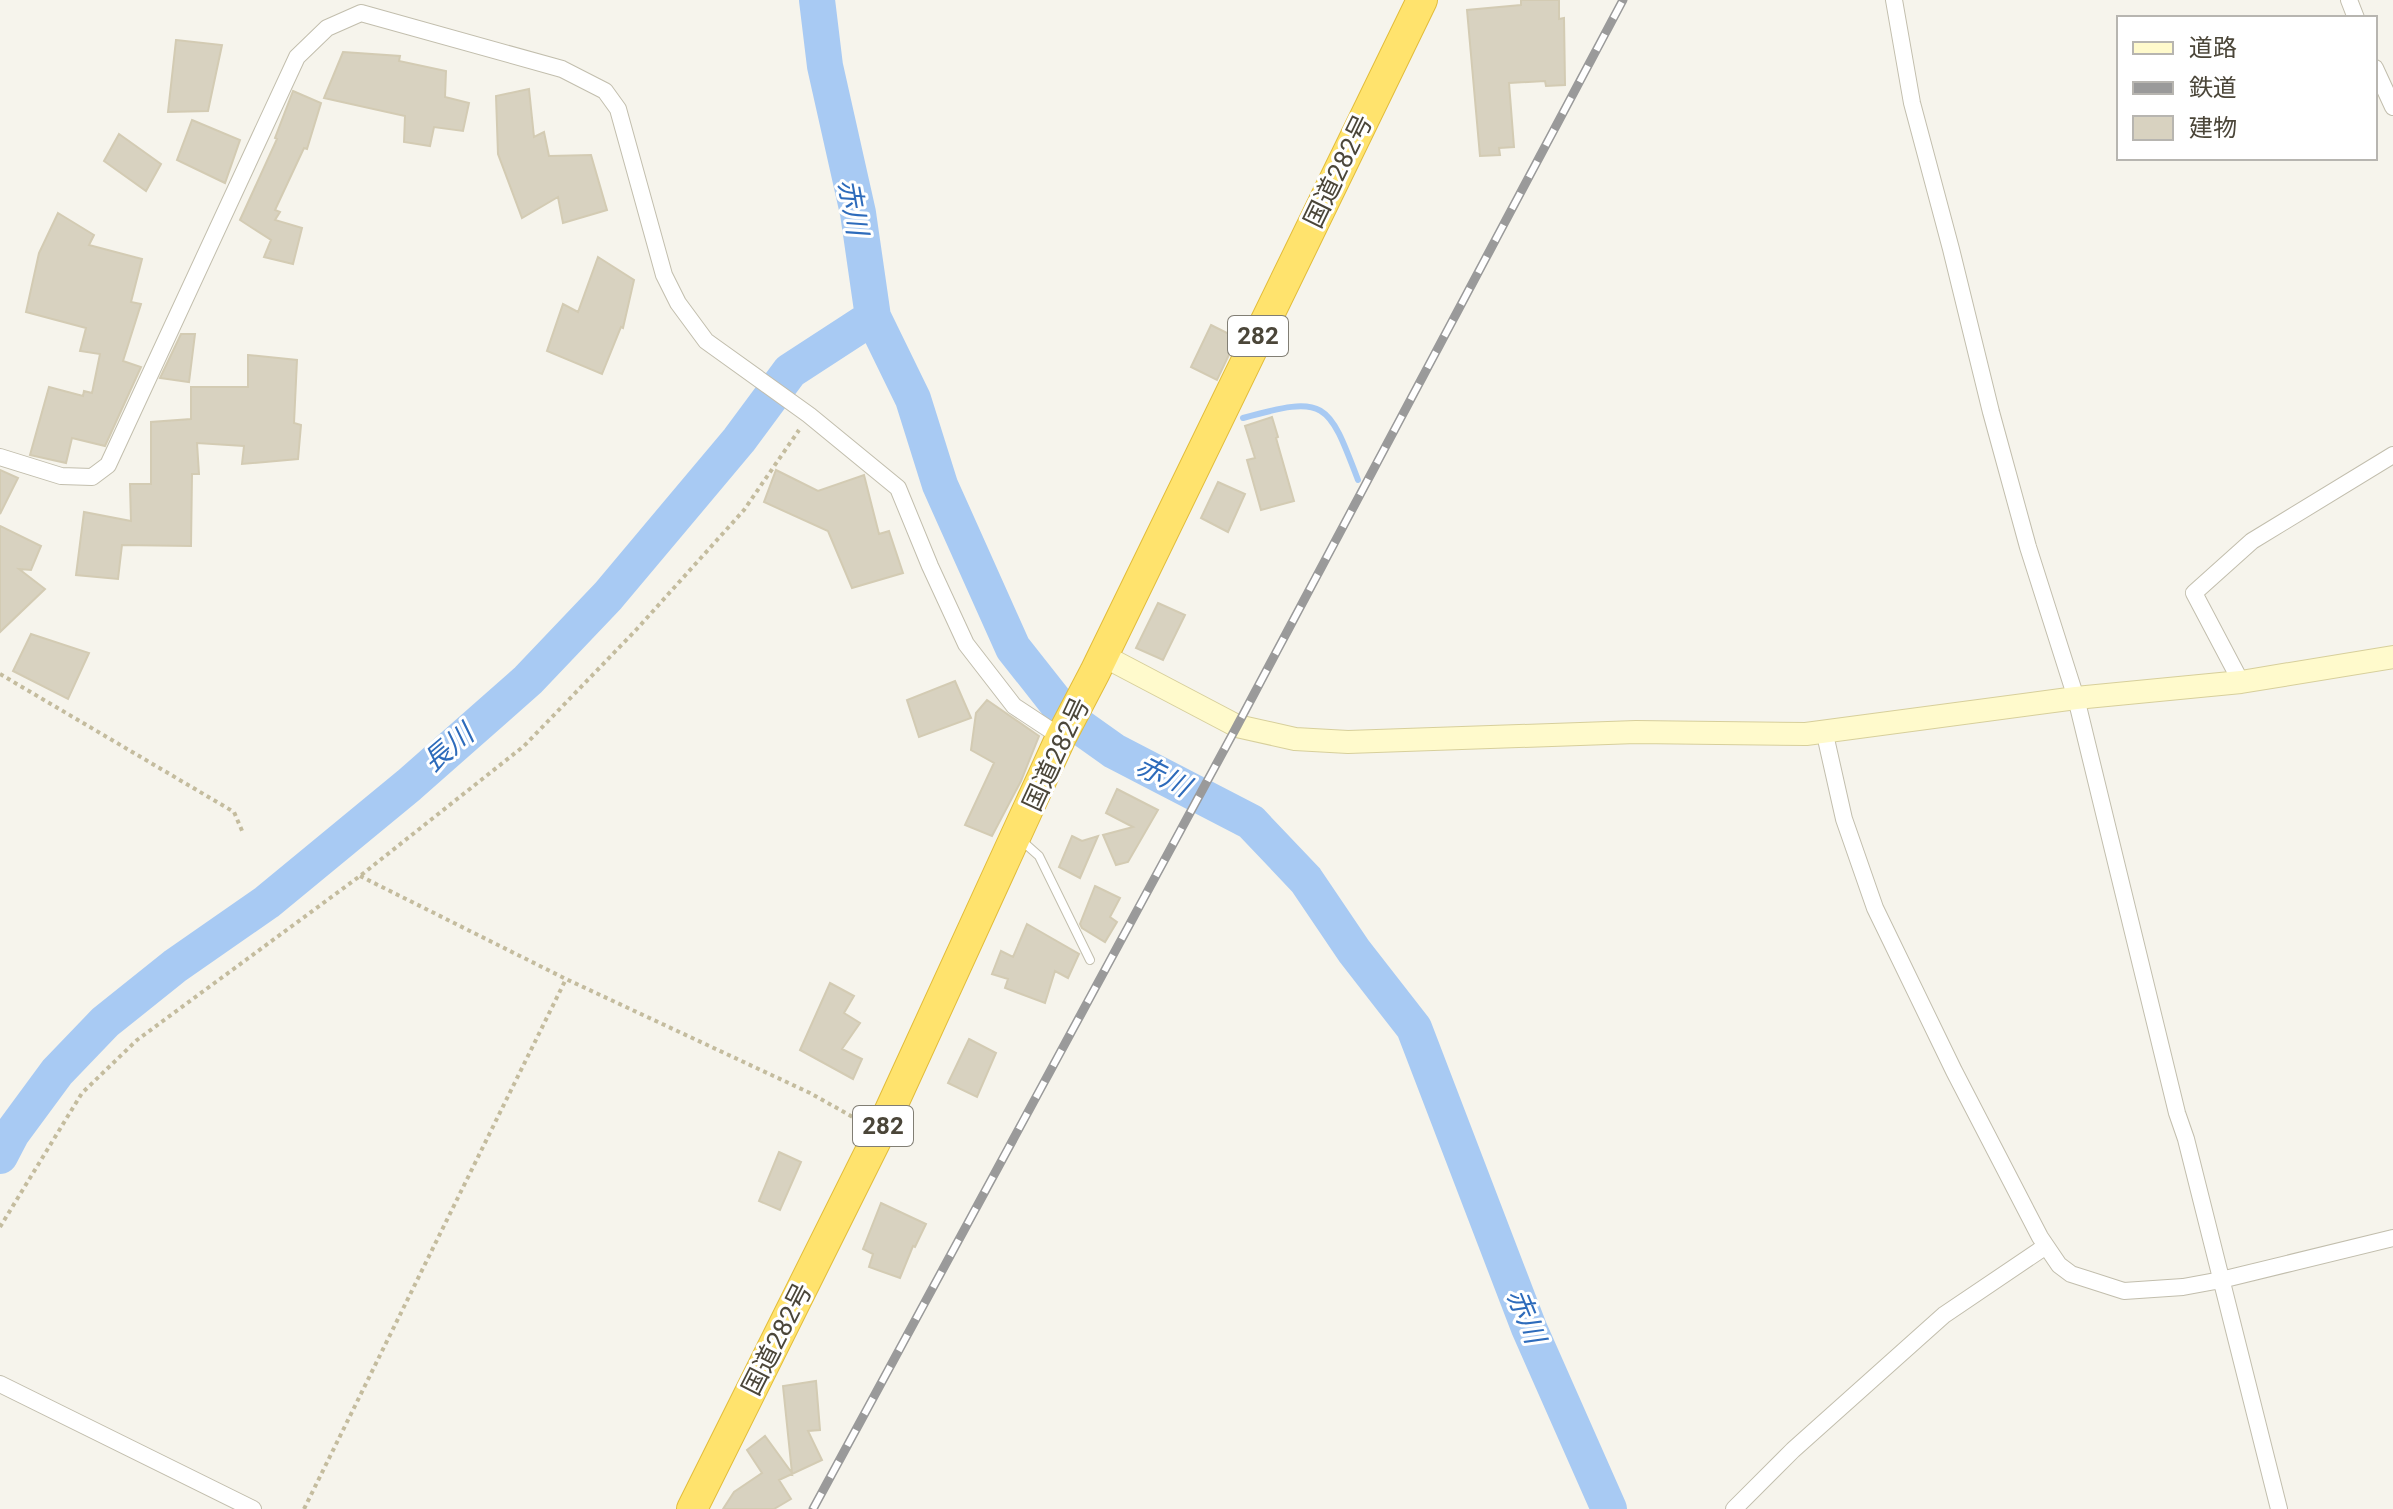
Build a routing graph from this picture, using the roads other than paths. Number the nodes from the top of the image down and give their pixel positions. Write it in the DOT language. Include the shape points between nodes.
graph roads {
  1 [pos="1422,0"];
  2 [pos="1894,0"];
  3 [pos="361,7"];
  4 [pos="2377,72"];
  5 [pos="2393,107"];
  6 [pos="2393,455"];
  7 [pos="0,457"];
  8 [pos="2393,657"];
  9 [pos="1099,664"];
  10 [pos="2241,682"];
  11 [pos="2076,698"];
  12 [pos="1824,730"];
  13 [pos="1061,737"];
  14 [pos="1016,836"];
  15 [pos="1090,960"];
  16 [pos="2393,1238"];
  17 [pos="2046,1246"];
  18 [pos="2221,1280"];
  19 [pos="0,1384"];
  20 [pos="253,1509"];
  21 [pos="692,1509"];
  22 [pos="1734,1509"];
  23 [pos="2279,1509"];
  1 -- 9 [label="highway, 国道282号 / 282"];
  2 -- 11 [label="street" via="1912,103 1991,412"];
  3 -- 7 [label="street" via="327,28 297,57 108,465 92,477 61,476"];
  3 -- 13 [label="street" via="562,69 605,91 618,109 664,275 678,303 706,341 898,488 966,644 1014,706"];
  4 -- 5 [label="street"];
  6 -- 10 [label="street" via="2252,541 2194,593"];
  8 -- 10 [label="street"];
  9 -- 12 [label="street" via="1237,726 1295,739"];
  9 -- 13 [label="highway, 国道282号 / 282"];
  10 -- 11 [label="street"];
  11 -- 12 [label="street"];
  11 -- 18 [label="street"];
  12 -- 17 [label="street" via="1844,819 1875,908"];
  13 -- 14 [label="highway, 国道282号 / 282"];
  14 -- 15 [label="lane" via="1039,856"];
  14 -- 21 [label="highway, 国道282号 / 282" via="880,1132"];
  16 -- 18 [label="street"];
  17 -- 18 [label="street" via="2071,1274 2124,1291"];
  17 -- 22 [label="street" via="1944,1315"];
  18 -- 23 [label="street"];
  19 -- 20 [label="street"];
}
